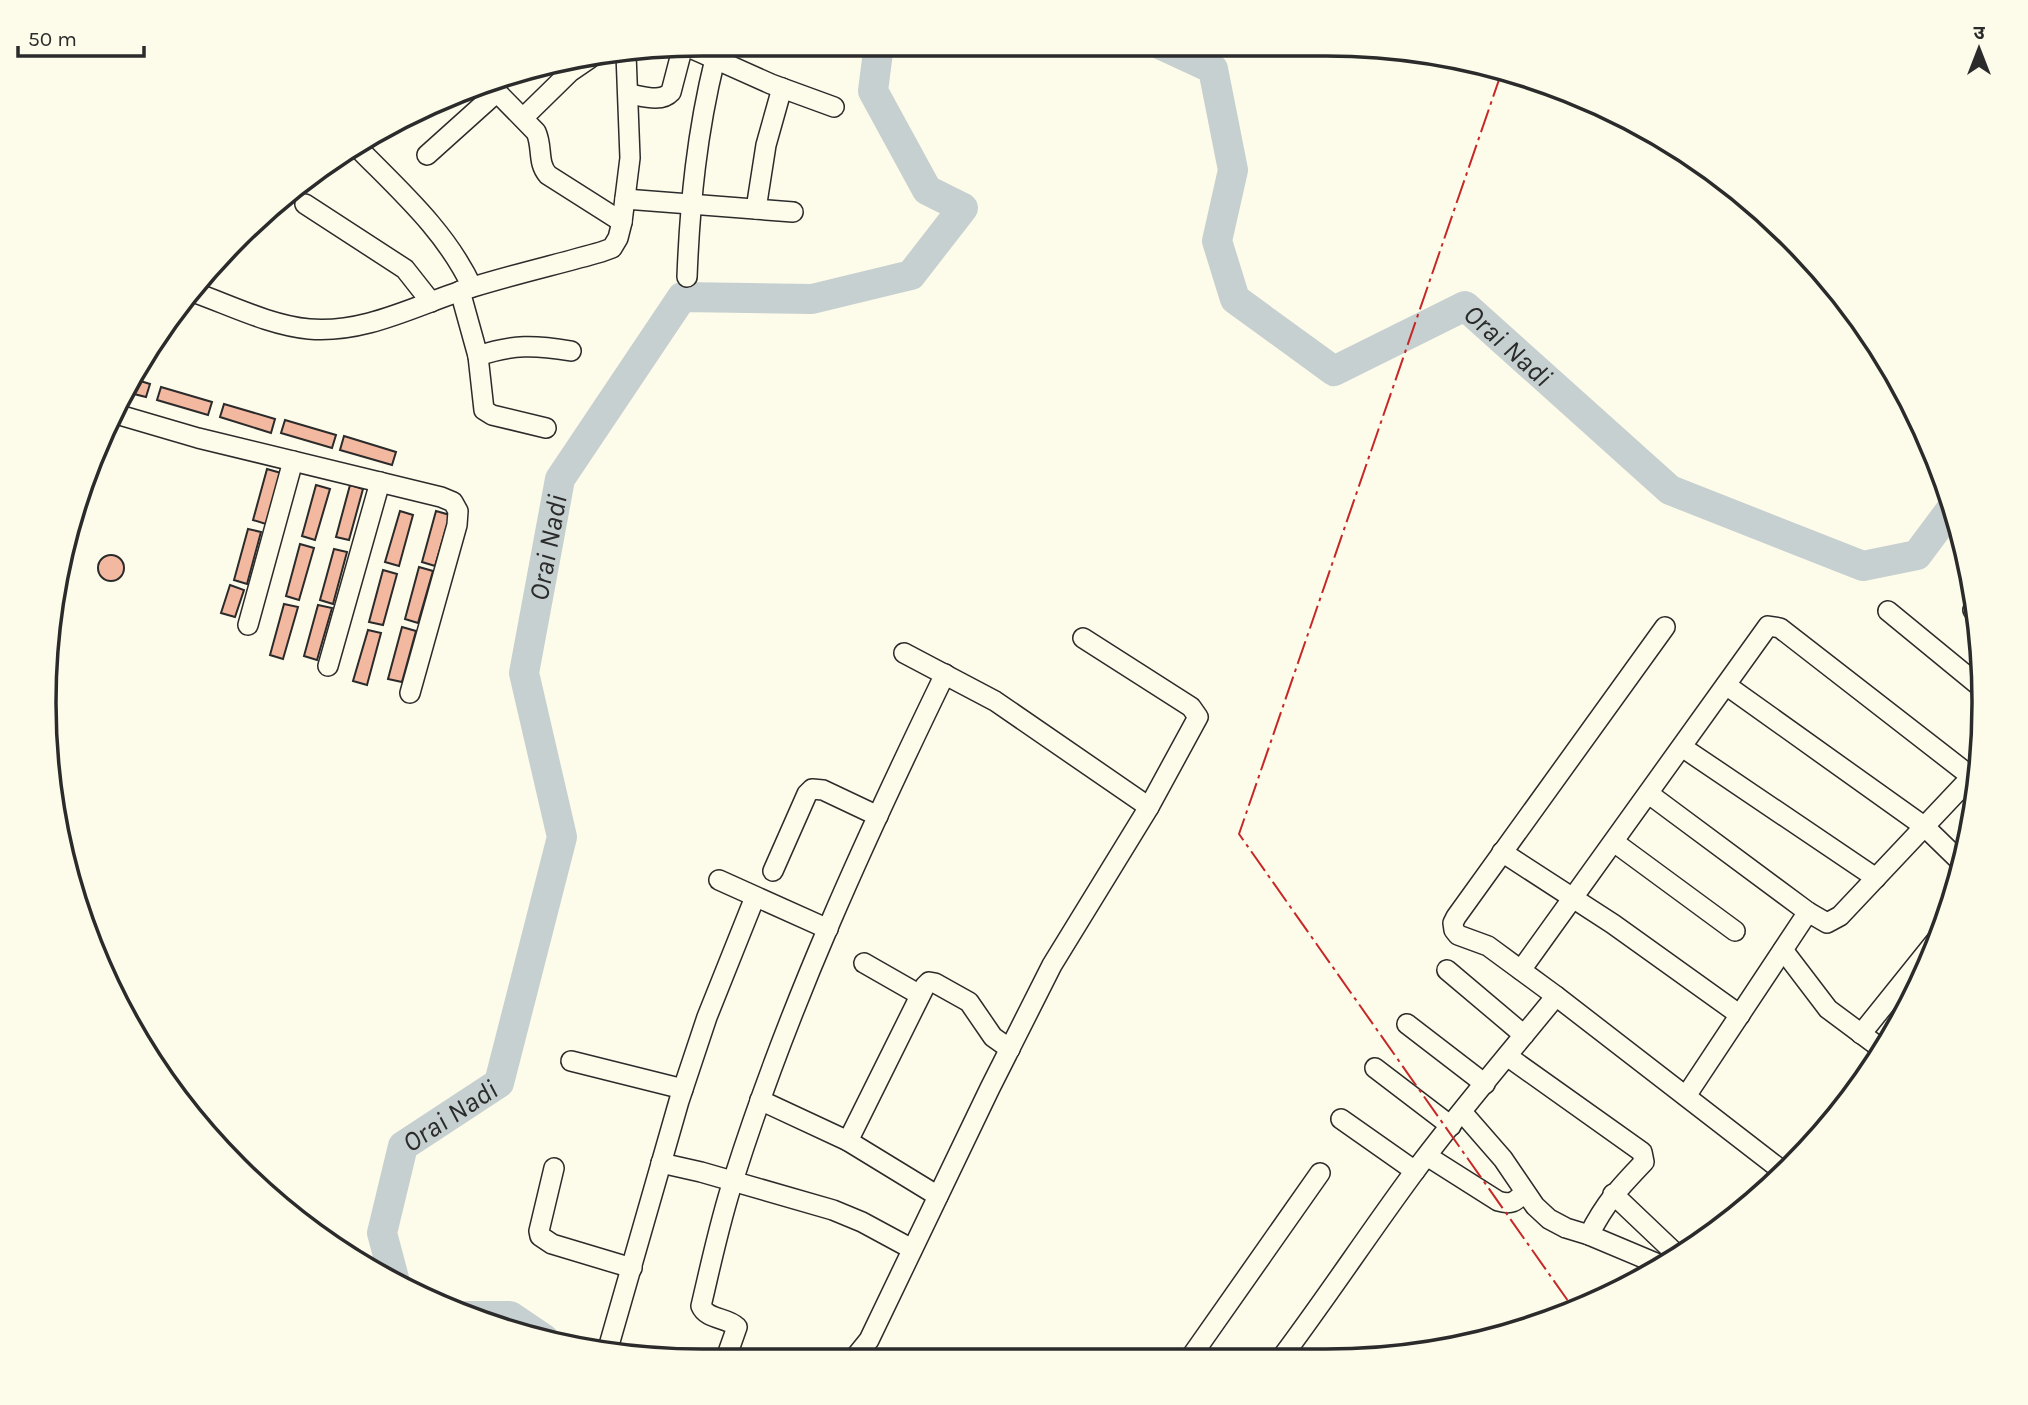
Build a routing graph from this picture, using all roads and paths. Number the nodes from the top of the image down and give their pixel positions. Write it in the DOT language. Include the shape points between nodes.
graph roads {
  1 [pos="682,56"];
  2 [pos="708,56"];
  3 [pos="715,59"];
  4 [pos="627,61"];
  5 [pos="576,68"];
  6 [pos="782,88"];
  7 [pos="494,90"];
  8 [pos="490,92"];
  9 [pos="629,94"];
  10 [pos="834,107"];
  11 [pos="523,118"];
  12 [pos="363,153"];
  13 [pos="427,155"];
  14 [pos="625,198"];
  15 [pos="690,203"];
  16 [pos="305,204"];
  17 [pos="757,209"];
  18 [pos="793,212"];
  19 [pos="622,222"];
  20 [pos="687,277"];
  21 [pos="466,289"];
  22 [pos="201,295"];
  23 [pos="431,302"];
  24 [pos="572,351"];
  25 [pos="478,356"];
  26 [pos="123,417"];
  27 [pos="546,428"];
  28 [pos="293,461"];
  29 [pos="380,482"];
  30 [pos="1888,611"];
  31 [pos="248,625"];
  32 [pos="1665,627"];
  33 [pos="1083,638"];
  34 [pos="904,653"];
  35 [pos="328,666"];
  36 [pos="945,674"];
  37 [pos="1971,680"];
  38 [pos="1726,685"];
  39 [pos="410,693"];
  40 [pos="1682,747"];
  41 [pos="1968,774"];
  42 [pos="1966,787"];
  43 [pos="1649,794"];
  44 [pos="1149,807"];
  45 [pos="878,816"];
  46 [pos="1925,827"];
  47 [pos="1614,842"];
  48 [pos="1502,852"];
  49 [pos="1954,855"];
  50 [pos="773,871"];
  51 [pos="1876,878"];
  52 [pos="719,880"];
  53 [pos="755,897"];
  54 [pos="1573,898"];
  55 [pos="1808,912"];
  56 [pos="828,929"];
  57 [pos="1735,931"];
  58 [pos="1783,950"];
  59 [pos="864,963"];
  60 [pos="1447,970"];
  61 [pos="1521,970"];
  62 [pos="1904,990"];
  63 [pos="920,995"];
  64 [pos="1556,996"];
  65 [pos="1740,1015"];
  66 [pos="1407,1024"];
  67 [pos="1861,1034"];
  68 [pos="1524,1035"];
  69 [pos="1874,1044"];
  70 [pos="1010,1049"];
  71 [pos="1507,1056"];
  72 [pos="571,1061"];
  73 [pos="1376,1068"];
  74 [pos="1485,1084"];
  75 [pos="683,1089"];
  76 [pos="1686,1096"];
  77 [pos="760,1101"];
  78 [pos="1341,1119"];
  79 [pos="1457,1119"];
  80 [pos="848,1142"];
  81 [pos="662,1163"];
  82 [pos="1421,1163"];
  83 [pos="1776,1166"];
  84 [pos="554,1168"];
  85 [pos="1320,1173"];
  86 [pos="733,1181"];
  87 [pos="1524,1192"];
  88 [pos="1613,1194"];
  89 [pos="938,1196"];
  90 [pos="1590,1235"];
  91 [pos="912,1249"];
  92 [pos="1671,1249"];
  93 [pos="1651,1261"];
  94 [pos="632,1268"];
  95 [pos="610,1342"];
  96 [pos="729,1349"];
  97 [pos="862,1349"];
  98 [pos="1196,1349"];
  99 [pos="1288,1349"];
  1 -- 9 [label="street" via="667,97"];
  2 -- 3 [label="street"];
  3 -- 6 [label="street"];
  3 -- 15 [label="street"];
  4 -- 9 [label="street"];
  5 -- 11 [label="street"];
  6 -- 10 [label="street"];
  6 -- 17 [label="street" via="766,145"];
  7 -- 11 [label="street"];
  8 -- 13 [label="street"];
  9 -- 14 [label="street"];
  11 -- 19 [label="street" via="541,142 541,162 548,175"];
  12 -- 21 [label="street" via="445,240 461,264"];
  14 -- 15 [label="street"];
  14 -- 19 [label="street"];
  15 -- 17 [label="street"];
  15 -- 20 [label="street"];
  16 -- 23 [label="street" via="405,269"];
  17 -- 18 [label="street"];
  19 -- 21 [label="street" via="612,248"];
  21 -- 23 [label="street"];
  21 -- 25 [label="street"];
  22 -- 23 [label="street" via="270,320 333,329 372,322"];
  24 -- 25 [label="street" via="515,346"];
  25 -- 27 [label="street" via="484,410"];
  26 -- 28 [label="street"];
  28 -- 29 [label="street"];
  28 -- 31 [label="street"];
  29 -- 35 [label="street"];
  29 -- 39 [label="street" via="441,497 453,502 458,511"];
  30 -- 37 [label="street"];
  32 -- 48 [label="street"];
  33 -- 44 [label="street" via="1196,711 1194,727"];
  34 -- 36 [label="street"];
  36 -- 44 [label="street" via="995,701"];
  36 -- 45 [label="street"];
  38 -- 40 [label="street"];
  38 -- 41 [label="street" via="1763,631 1768,626 1780,628"];
  38 -- 46 [label="street"];
  40 -- 43 [label="street"];
  40 -- 51 [label="street"];
  42 -- 46 [label="street"];
  43 -- 47 [label="street"];
  43 -- 55 [label="street"];
  44 -- 70 [label="street" via="1052,965"];
  45 -- 50 [label="street" via="812,789"];
  45 -- 56 [label="street"];
  46 -- 49 [label="street"];
  46 -- 51 [label="street"];
  47 -- 54 [label="street"];
  47 -- 57 [label="street"];
  48 -- 54 [label="street"];
  48 -- 61 [label="street" via="1456,917 1454,930 1488,946"];
  51 -- 55 [label="street" via="1833,921 1827,923"];
  52 -- 53 [label="street"];
  53 -- 56 [label="street"];
  53 -- 75 [label="street"];
  54 -- 61 [label="street"];
  54 -- 65 [label="street"];
  55 -- 58 [label="street"];
  56 -- 77 [label="street"];
  58 -- 65 [label="street"];
  58 -- 67 [label="street" via="1823,1003"];
  59 -- 63 [label="street"];
  60 -- 68 [label="street"];
  61 -- 64 [label="street"];
  62 -- 67 [label="street"];
  63 -- 70 [label="street" via="929,982 935,982 969,1002 993,1037"];
  63 -- 80 [label="street"];
  64 -- 68 [label="street"];
  64 -- 76 [label="street"];
  65 -- 76 [label="street"];
  66 -- 74 [label="street"];
  67 -- 69 [label="street"];
  68 -- 71 [label="street"];
  70 -- 89 [label="street"];
  71 -- 74 [label="street"];
  71 -- 88 [label="street" via="1642,1152 1644,1162"];
  72 -- 75 [label="street"];
  73 -- 79 [label="street"];
  74 -- 79 [label="street"];
  75 -- 81 [label="street"];
  76 -- 83 [label="street"];
  77 -- 80 [label="street"];
  77 -- 86 [label="street"];
  78 -- 82 [label="street"];
  79 -- 82 [label="street"];
  79 -- 87 [label="street" via="1503,1158"];
  80 -- 89 [label="street"];
  81 -- 86 [label="street"];
  81 -- 94 [label="street"];
  82 -- 87 [label="street" via="1508,1204"];
  82 -- 99 [label="street"];
  84 -- 94 [label="street" via="540,1236 552,1244"];
  85 -- 98 [label="street"];
  86 -- 91 [label="street" via="833,1210"];
  86 -- 96 [label="street" via="701,1306 706,1314 737,1327"];
  87 -- 90 [label="street" via="1549,1219"];
  88 -- 90 [label="street"];
  88 -- 92 [label="street"];
  89 -- 91 [label="street"];
  90 -- 93 [label="street"];
  91 -- 97 [label="street"];
  94 -- 95 [label="street"];
}
